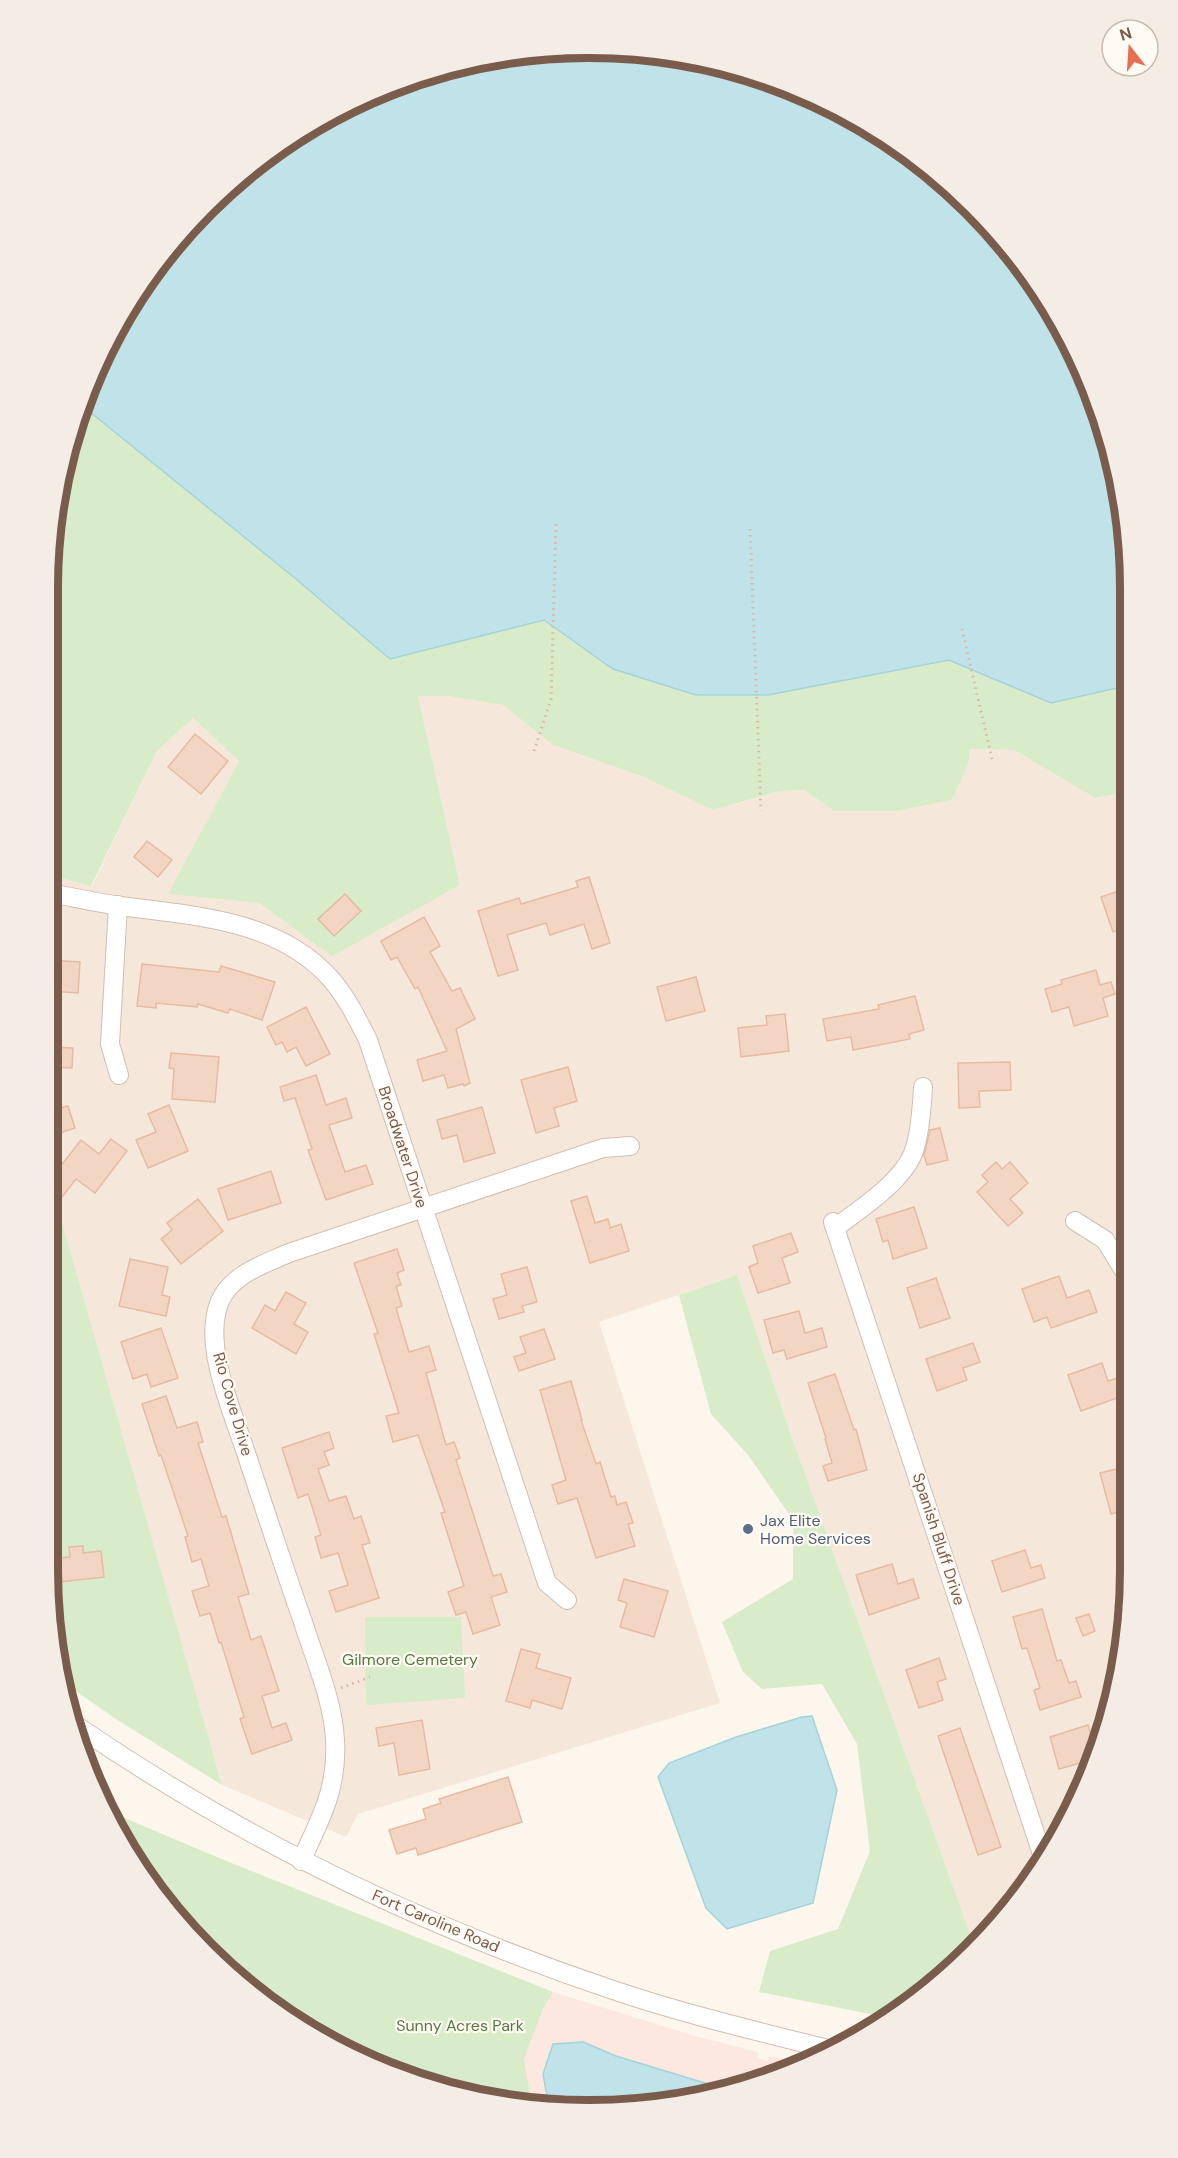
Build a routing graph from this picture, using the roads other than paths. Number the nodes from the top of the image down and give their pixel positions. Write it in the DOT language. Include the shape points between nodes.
graph roads {
  1 [pos="58,895"];
  2 [pos="118,906"];
  3 [pos="119,1075"];
  4 [pos="923,1087"];
  5 [pos="630,1146"];
  6 [pos="422,1208"];
  7 [pos="1075,1221"];
  8 [pos="1120,1264"];
  9 [pos="567,1600"];
  10 [pos="84,1731"];
  11 [pos="1040,1848"];
  12 [pos="302,1861"];
  13 [pos="820,2047"];
  1 -- 2 [label="street, Broadwater Drive"];
  2 -- 3 [label="street" via="110,1044"];
  2 -- 6 [label="street, Broadwater Drive" via="192,915 270,935 329,976 368,1040"];
  4 -- 11 [label="street, Spanish Bluff Drive" via="912,1156 889,1188 834,1225"];
  5 -- 6 [label="street, Rio Cove Drive" via="603,1148"];
  6 -- 9 [label="street, Broadwater Drive" via="547,1583"];
  6 -- 12 [label="street, Rio Cove Drive" via="262,1264 236,1280 221,1300 213,1326 217,1359 233,1412 333,1721 334,1778 328,1804"];
  7 -- 8 [label="street" via="1105,1240"];
  10 -- 12 [label="street, Fort Caroline Road" via="175,1789"];
  12 -- 13 [label="street, Fort Caroline Road" via="503,1950 614,1990"];
}
